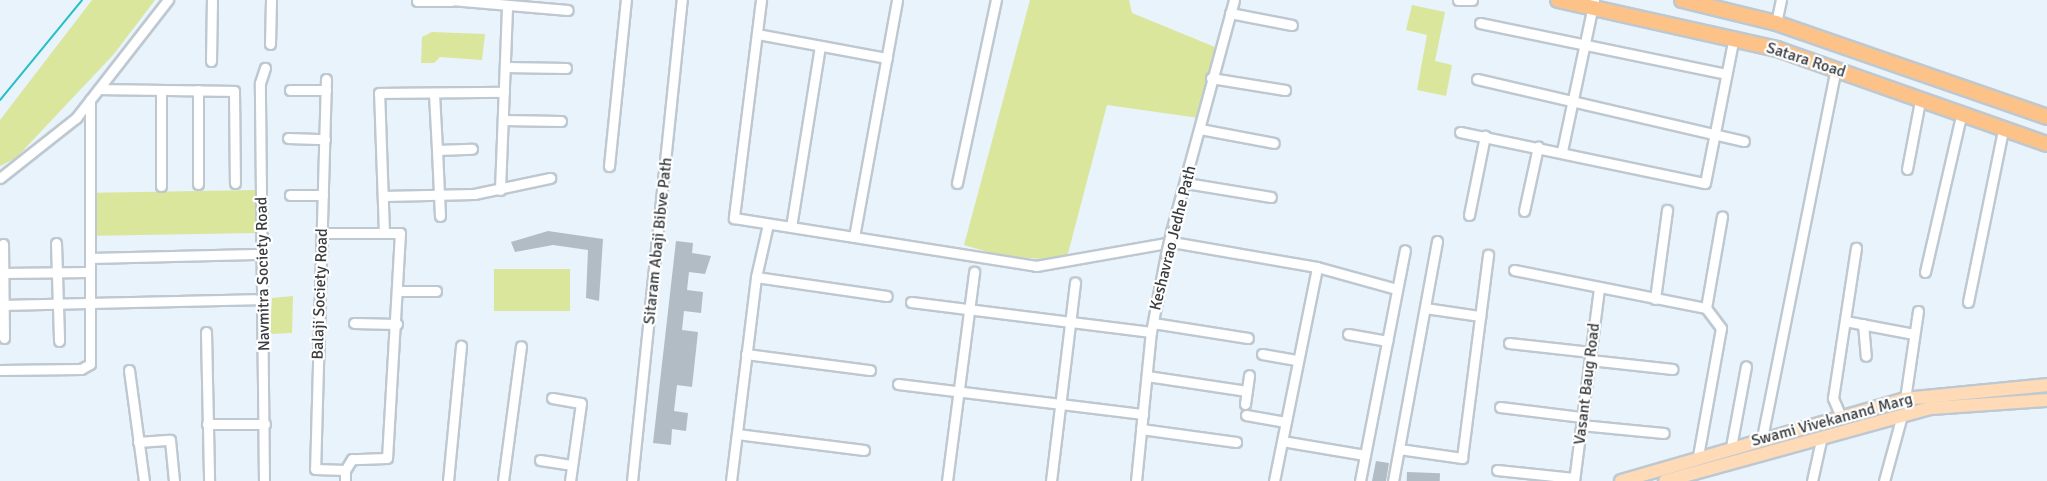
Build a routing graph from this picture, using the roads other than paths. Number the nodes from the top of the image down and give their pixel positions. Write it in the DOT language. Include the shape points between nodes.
graph roads {
  1 [pos="168,0"];
  2 [pos="212,0"];
  3 [pos="271,0"];
  4 [pos="451,0"];
  5 [pos="626,0"];
  6 [pos="682,0"];
  7 [pos="761,0"];
  8 [pos="897,0"];
  9 [pos="996,0"];
  10 [pos="1234,0"];
  11 [pos="1458,0"];
  12 [pos="1472,0"];
  13 [pos="1558,0"];
  14 [pos="1682,0"];
  15 [pos="1781,0"];
  16 [pos="417,1"];
  17 [pos="1600,4"];
  18 [pos="507,5"];
  19 [pos="568,10"];
  20 [pos="1230,13"];
  21 [pos="1480,23"];
  22 [pos="1776,23"];
  23 [pos="1292,25"];
  24 [pos="757,34"];
  25 [pos="1734,37"];
  26 [pos="270,44"];
  27 [pos="1583,44"];
  28 [pos="820,46"];
  29 [pos="887,58"];
  30 [pos="211,62"];
  31 [pos="505,67"];
  32 [pos="266,68"];
  33 [pos="566,68"];
  34 [pos="1836,69"];
  35 [pos="1726,74"];
  36 [pos="1211,78"];
  37 [pos="1477,78"];
  38 [pos="326,79"];
  39 [pos="99,89"];
  40 [pos="161,90"];
  41 [pos="198,90"];
  42 [pos="290,90"];
  43 [pos="326,90"];
  44 [pos="1285,90"];
  45 [pos="504,92"];
  46 [pos="434,94"];
  47 [pos="1574,99"];
  48 [pos="90,100"];
  49 [pos="1920,101"];
  50 [pos="1961,116"];
  51 [pos="2047,117"];
  52 [pos="503,120"];
  53 [pos="561,121"];
  54 [pos="1200,129"];
  55 [pos="2003,130"];
  56 [pos="1460,132"];
  57 [pos="1714,132"];
  58 [pos="1485,136"];
  59 [pos="288,138"];
  60 [pos="325,139"];
  61 [pos="1744,141"];
  62 [pos="1274,143"];
  63 [pos="2047,144"];
  64 [pos="1538,147"];
  65 [pos="472,149"];
  66 [pos="437,150"];
  67 [pos="1562,151"];
  68 [pos="609,166"];
  69 [pos="1906,169"];
  70 [pos="0,178"];
  71 [pos="550,178"];
  72 [pos="235,183"];
  73 [pos="957,183"];
  74 [pos="1186,183"];
  75 [pos="198,184"];
  76 [pos="162,186"];
  77 [pos="500,190"];
  78 [pos="290,195"];
  79 [pos="323,195"];
  80 [pos="439,195"];
  81 [pos="383,196"];
  82 [pos="1271,197"];
  83 [pos="1667,210"];
  84 [pos="1524,211"];
  85 [pos="1469,215"];
  86 [pos="440,216"];
  87 [pos="1722,216"];
  88 [pos="768,224"];
  89 [pos="791,227"];
  90 [pos="322,233"];
  91 [pos="384,233"];
  92 [pos="854,237"];
  93 [pos="1437,241"];
  94 [pos="56,243"];
  95 [pos="3,244"];
  96 [pos="1856,249"];
  97 [pos="1405,250"];
  98 [pos="255,254"];
  99 [pos="1488,255"];
  100 [pos="90,258"];
  101 [pos="1317,267"];
  102 [pos="1514,270"];
  103 [pos="90,272"];
  104 [pos="974,272"];
  105 [pos="1926,272"];
  106 [pos="2,273"];
  107 [pos="58,274"];
  108 [pos="756,277"];
  109 [pos="1076,282"];
  110 [pos="1599,288"];
  111 [pos="1397,289"];
  112 [pos="399,291"];
  113 [pos="436,291"];
  114 [pos="887,296"];
  115 [pos="255,299"];
  116 [pos="1654,299"];
  117 [pos="911,302"];
  118 [pos="1968,302"];
  119 [pos="91,303"];
  120 [pos="58,304"];
  121 [pos="2,305"];
  122 [pos="1425,308"];
  123 [pos="1706,308"];
  124 [pos="969,310"];
  125 [pos="1918,310"];
  126 [pos="1480,316"];
  127 [pos="1845,321"];
  128 [pos="354,323"];
  129 [pos="1071,323"];
  130 [pos="397,324"];
  131 [pos="1863,324"];
  132 [pos="1152,327"];
  133 [pos="206,332"];
  134 [pos="1348,334"];
  135 [pos="1914,334"];
  136 [pos="1248,338"];
  137 [pos="4,339"];
  138 [pos="59,341"];
  139 [pos="1387,341"];
  140 [pos="1509,343"];
  141 [pos="461,346"];
  142 [pos="521,346"];
  143 [pos="746,354"];
  144 [pos="1262,354"];
  145 [pos="1590,356"];
  146 [pos="1866,356"];
  147 [pos="1297,360"];
  148 [pos="1746,366"];
  149 [pos="1673,369"];
  150 [pos="0,370"];
  151 [pos="129,370"];
  152 [pos="870,370"];
  153 [pos="1249,375"];
  154 [pos="1147,376"];
  155 [pos="898,384"];
  156 [pos="2047,385"];
  157 [pos="1247,391"];
  158 [pos="958,392"];
  159 [pos="552,399"];
  160 [pos="1905,399"];
  161 [pos="2047,400"];
  162 [pos="1061,403"];
  163 [pos="1245,404"];
  164 [pos="1500,407"];
  165 [pos="1143,414"];
  166 [pos="1246,415"];
  167 [pos="1902,415"];
  168 [pos="1841,417"];
  169 [pos="1582,421"];
  170 [pos="1285,422"];
  171 [pos="207,424"];
  172 [pos="265,424"];
  173 [pos="1141,429"];
  174 [pos="1664,433"];
  175 [pos="737,434"];
  176 [pos="1822,436"];
  177 [pos="1762,438"];
  178 [pos="1282,441"];
  179 [pos="138,442"];
  180 [pos="1236,442"];
  181 [pos="1731,447"];
  182 [pos="1399,449"];
  183 [pos="864,450"];
  184 [pos="1365,455"];
  185 [pos="1698,456"];
  186 [pos="540,460"];
  187 [pos="571,465"];
  188 [pos="345,470"];
  189 [pos="1497,470"];
  190 [pos="1696,476"];
  191 [pos="1574,480"];
  192 [pos="144,481"];
  193 [pos="174,481"];
  194 [pos="209,481"];
  195 [pos="264,481"];
  196 [pos="345,481"];
  197 [pos="448,481"];
  198 [pos="503,481"];
  199 [pos="570,481"];
  200 [pos="632,481"];
  201 [pos="731,481"];
  202 [pos="947,481"];
  203 [pos="1051,481"];
  204 [pos="1136,481"];
  205 [pos="1274,481"];
  206 [pos="1360,481"];
  207 [pos="1393,481"];
  208 [pos="1621,481"];
  209 [pos="1665,481"];
  210 [pos="1812,481"];
  211 [pos="1884,481"];
  1 -- 39 [label="street"];
  2 -- 30 [label="street"];
  3 -- 26 [label="street"];
  4 -- 16 [label="street"];
  4 -- 18 [label="street"];
  5 -- 68 [label="street"];
  6 -- 200 [label="street, Sitaram Abaji Bibve Path"];
  7 -- 24 [label="street"];
  8 -- 29 [label="street"];
  9 -- 73 [label="street"];
  10 -- 20 [label="street, Keshavrao Jedhe Path"];
  11 -- 12 [label="street"];
  13 -- 17 [label="highway, Satara Road"];
  14 -- 22 [label="highway, Satara Road"];
  15 -- 22 [label="street"];
  17 -- 25 [label="highway, Satara Road"];
  17 -- 27 [label="street"];
  18 -- 19 [label="street"];
  18 -- 31 [label="street"];
  20 -- 23 [label="street"];
  20 -- 36 [label="street, Keshavrao Jedhe Path"];
  21 -- 27 [label="street"];
  22 -- 51 [label="highway, Satara Road"];
  24 -- 28 [label="street"];
  24 -- 88 [label="street" via="734,218"];
  25 -- 34 [label="highway, Satara Road"];
  25 -- 35 [label="street"];
  27 -- 35 [label="street"];
  27 -- 47 [label="street"];
  28 -- 29 [label="street"];
  28 -- 89 [label="street"];
  29 -- 92 [label="street"];
  31 -- 33 [label="street"];
  31 -- 45 [label="street"];
  32 -- 172 [label="street, Navmitra Society Road" via="260,83"];
  34 -- 49 [label="highway, Satara Road"];
  34 -- 177 [label="street"];
  35 -- 57 [label="street"];
  36 -- 44 [label="street"];
  36 -- 54 [label="street, Keshavrao Jedhe Path"];
  37 -- 47 [label="street"];
  38 -- 43 [label="street, Balaji Society Road"];
  39 -- 40 [label="street"];
  39 -- 48 [label="street"];
  40 -- 41 [label="street"];
  40 -- 76 [label="street"];
  41 -- 72 [label="street" via="234,90"];
  41 -- 75 [label="street"];
  42 -- 43 [label="street"];
  43 -- 60 [label="street, Balaji Society Road"];
  45 -- 46 [label="street"];
  45 -- 52 [label="street"];
  46 -- 66 [label="street"];
  46 -- 81 [label="street" via="380,93"];
  47 -- 57 [label="street"];
  47 -- 67 [label="street"];
  48 -- 70 [label="street" via="39,151"];
  48 -- 100 [label="street"];
  49 -- 50 [label="highway, Satara Road"];
  49 -- 69 [label="street"];
  50 -- 55 [label="highway, Satara Road"];
  50 -- 105 [label="street"];
  52 -- 53 [label="street"];
  52 -- 77 [label="street"];
  54 -- 62 [label="street"];
  54 -- 74 [label="street, Keshavrao Jedhe Path"];
  55 -- 63 [label="highway, Satara Road"];
  55 -- 118 [label="street"];
  56 -- 58 [label="street"];
  57 -- 61 [label="street"];
  57 -- 67 [label="street" via="1705,183"];
  58 -- 64 [label="street"];
  58 -- 85 [label="street"];
  59 -- 60 [label="street"];
  60 -- 79 [label="street, Balaji Society Road"];
  64 -- 67 [label="street"];
  64 -- 84 [label="street"];
  65 -- 66 [label="street"];
  66 -- 80 [label="street"];
  71 -- 77 [label="street"];
  74 -- 82 [label="street"];
  74 -- 132 [label="street, Keshavrao Jedhe Path, bridge" via="1166,254"];
  77 -- 80 [label="street"];
  78 -- 79 [label="street"];
  79 -- 90 [label="street, Balaji Society Road"];
  80 -- 81 [label="street"];
  80 -- 86 [label="street"];
  81 -- 91 [label="street"];
  83 -- 116 [label="street"];
  87 -- 123 [label="street"];
  88 -- 89 [label="street"];
  88 -- 108 [label="street"];
  89 -- 92 [label="street"];
  90 -- 91 [label="street"];
  90 -- 188 [label="street, Balaji Society Road" via="315,469"];
  91 -- 112 [label="street" via="400,233"];
  92 -- 101 [label="street" via="1036,266 1172,242"];
  93 -- 122 [label="street"];
  94 -- 107 [label="street"];
  95 -- 106 [label="street"];
  96 -- 127 [label="street"];
  97 -- 111 [label="street"];
  98 -- 100 [label="street"];
  99 -- 126 [label="street"];
  100 -- 103 [label="street"];
  101 -- 111 [label="street"];
  101 -- 147 [label="street"];
  102 -- 110 [label="street"];
  103 -- 107 [label="street"];
  103 -- 119 [label="street"];
  104 -- 124 [label="street"];
  106 -- 107 [label="street"];
  106 -- 121 [label="street"];
  107 -- 120 [label="street"];
  108 -- 114 [label="street"];
  108 -- 143 [label="street"];
  109 -- 129 [label="street"];
  110 -- 116 [label="street"];
  110 -- 145 [label="street, Vasant Baug Road"];
  111 -- 139 [label="street"];
  112 -- 113 [label="street"];
  112 -- 130 [label="street"];
  115 -- 119 [label="street"];
  116 -- 123 [label="street"];
  117 -- 124 [label="street"];
  119 -- 120 [label="street"];
  119 -- 150 [label="street" via="87,368"];
  120 -- 121 [label="street"];
  120 -- 138 [label="street"];
  121 -- 137 [label="street"];
  122 -- 126 [label="street"];
  122 -- 182 [label="street"];
  123 -- 185 [label="street" via="1721,328"];
  124 -- 129 [label="street"];
  124 -- 158 [label="street"];
  125 -- 135 [label="street"];
  126 -- 182 [label="street" via="1462,458"];
  127 -- 131 [label="street"];
  127 -- 168 [label="street" via="1833,398"];
  128 -- 130 [label="street"];
  129 -- 132 [label="street"];
  129 -- 162 [label="street"];
  130 -- 188 [label="street" via="387,458 352,459"];
  131 -- 135 [label="street"];
  131 -- 146 [label="street"];
  132 -- 136 [label="street"];
  132 -- 154 [label="street, Keshavrao Jedhe Path"];
  133 -- 171 [label="street"];
  134 -- 139 [label="street"];
  135 -- 160 [label="street"];
  139 -- 184 [label="street"];
  140 -- 145 [label="street"];
  141 -- 197 [label="street"];
  142 -- 198 [label="street"];
  143 -- 152 [label="street"];
  143 -- 175 [label="street"];
  144 -- 147 [label="street"];
  145 -- 149 [label="street"];
  145 -- 169 [label="street, Vasant Baug Road"];
  147 -- 170 [label="street"];
  148 -- 181 [label="street"];
  151 -- 179 [label="street"];
  153 -- 157 [label="street"];
  154 -- 157 [label="street"];
  154 -- 165 [label="street, Keshavrao Jedhe Path"];
  155 -- 158 [label="street"];
  156 -- 160 [label="main road, Swami Vivekanand Marg"];
  157 -- 163 [label="street"];
  158 -- 162 [label="street"];
  158 -- 202 [label="street"];
  159 -- 187 [label="street" via="581,403"];
  160 -- 168 [label="main road, Swami Vivekanand Marg"];
  161 -- 167 [label="main road, Swami Vivekanand Marg" via="1930,408"];
  162 -- 165 [label="street"];
  162 -- 203 [label="street"];
  164 -- 169 [label="street"];
  165 -- 173 [label="street, Keshavrao Jedhe Path"];
  166 -- 170 [label="street"];
  167 -- 176 [label="main road, Swami Vivekanand Marg"];
  167 -- 211 [label="street"];
  168 -- 177 [label="main road, Swami Vivekanand Marg"];
  169 -- 174 [label="street"];
  169 -- 191 [label="street, Vasant Baug Road"];
  170 -- 178 [label="street"];
  171 -- 172 [label="street"];
  171 -- 194 [label="street"];
  172 -- 195 [label="street, Navmitra Society Road"];
  173 -- 180 [label="street"];
  173 -- 204 [label="street, Keshavrao Jedhe Path"];
  175 -- 183 [label="street"];
  175 -- 201 [label="street"];
  176 -- 190 [label="main road, Swami Vivekanand Marg"];
  176 -- 210 [label="street"];
  177 -- 181 [label="main road, Swami Vivekanand Marg"];
  178 -- 184 [label="street"];
  178 -- 205 [label="street"];
  179 -- 192 [label="street"];
  179 -- 193 [label="street" via="170,440"];
  181 -- 185 [label="main road, Swami Vivekanand Marg"];
  182 -- 207 [label="street"];
  184 -- 206 [label="street"];
  185 -- 208 [label="main road, Swami Vivekanand Marg"];
  186 -- 187 [label="street"];
  187 -- 199 [label="street"];
  188 -- 196 [label="street"];
  189 -- 191 [label="street"];
  190 -- 209 [label="main road, Swami Vivekanand Marg"];
}
